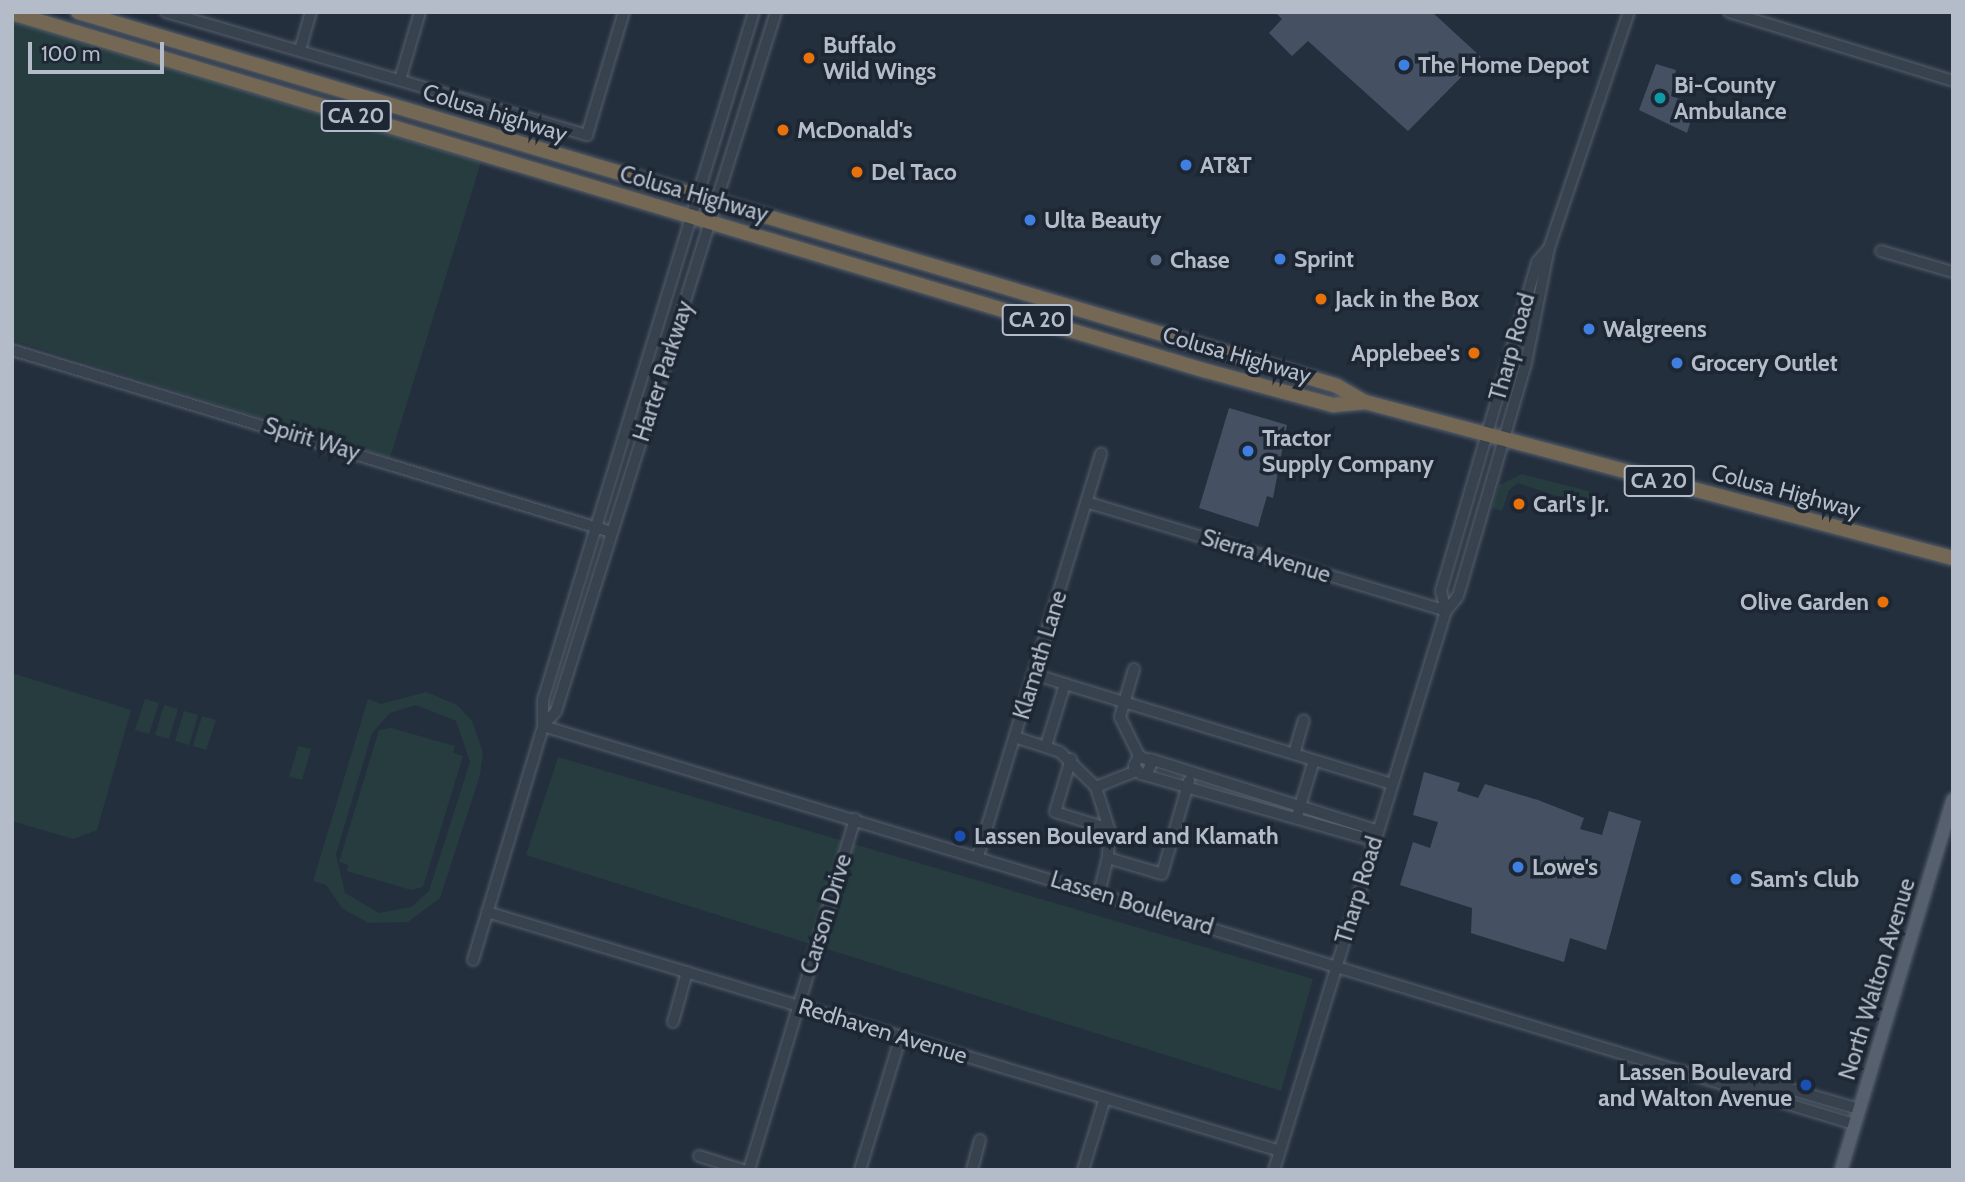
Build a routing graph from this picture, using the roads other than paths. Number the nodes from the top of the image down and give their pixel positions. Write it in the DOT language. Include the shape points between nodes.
graph roads {
  1 [pos="78,12"];
  2 [pos="166,12"];
  3 [pos="311,12"];
  4 [pos="420,12"];
  5 [pos="624,12"];
  6 [pos="754,12"];
  7 [pos="776,12"];
  8 [pos="1629,12"];
  9 [pos="1729,12"];
  10 [pos="12,13"];
  11 [pos="194,16"];
  12 [pos="300,50"];
  13 [pos="400,80"];
  14 [pos="1953,81"];
  15 [pos="698,198"];
  16 [pos="718,204"];
  17 [pos="692,217"];
  18 [pos="712,223"];
  19 [pos="1549,248"];
  20 [pos="1881,251"];
  21 [pos="1953,272"];
  22 [pos="12,350"];
  23 [pos="1365,402"];
  24 [pos="1487,435"];
  25 [pos="1505,439"];
  26 [pos="1101,453"];
  27 [pos="1086,502"];
  28 [pos="596,527"];
  29 [pos="611,531"];
  30 [pos="1953,558"];
  31 [pos="1446,611"];
  32 [pos="1134,669"];
  33 [pos="1034,674"];
  34 [pos="1065,684"];
  35 [pos="1124,703"];
  36 [pos="1304,720"];
  37 [pos="543,726"];
  38 [pos="1015,737"];
  39 [pos="1046,746"];
  40 [pos="1294,754"];
  41 [pos="1139,756"];
  42 [pos="1072,759"];
  43 [pos="1150,759"];
  44 [pos="1314,760"];
  45 [pos="1136,771"];
  46 [pos="1147,773"];
  47 [pos="1189,779"];
  48 [pos="1392,784"];
  49 [pos="1096,787"];
  50 [pos="1953,800"];
  51 [pos="1299,812"];
  52 [pos="855,820"];
  53 [pos="1109,829"];
  54 [pos="1376,836"];
  55 [pos="978,856"];
  56 [pos="1108,858"];
  57 [pos="1099,893"];
  58 [pos="487,912"];
  59 [pos="473,960"];
  60 [pos="1336,966"];
  61 [pos="687,972"];
  62 [pos="798,1005"];
  63 [pos="673,1022"];
  64 [pos="901,1036"];
  65 [pos="1720,1081"];
  66 [pos="1105,1098"];
  67 [pos="1859,1109"];
  68 [pos="1854,1125"];
  69 [pos="980,1140"];
  70 [pos="1280,1151"];
  71 [pos="699,1156"];
  72 [pos="743,1170"];
  73 [pos="749,1170"];
  74 [pos="860,1170"];
  75 [pos="971,1170"];
  76 [pos="1083,1170"];
  77 [pos="1274,1170"];
  78 [pos="1840,1170"];
  1 -- 15 [label="highway, Colusa highway / CA 20"];
  2 -- 11 [label="street"];
  3 -- 12 [label="street"];
  4 -- 13 [label="street"];
  5 -- 13 [label="street" via="587,135"];
  6 -- 15 [label="street, Harter Parkway"];
  7 -- 16 [label="street, Harter Parkway"];
  8 -- 19 [label="street, Tharp Road"];
  9 -- 14 [label="street"];
  10 -- 17 [label="highway, Colusa Highway / CA 20"];
  11 -- 12 [label="street"];
  12 -- 13 [label="street"];
  15 -- 16 [label="highway, Colusa Highway / CA 20"];
  15 -- 17 [label="street, Harter Parkway"];
  16 -- 18 [label="street, Harter Parkway"];
  16 -- 23 [label="highway, Colusa Highway / CA 20" via="1337,386"];
  17 -- 18 [label="highway, Colusa Highway / CA 20"];
  17 -- 28 [label="street, Harter Parkway"];
  18 -- 23 [label="highway, Colusa Highway / CA 20" via="1219,375 1333,405"];
  18 -- 29 [label="street, Harter Parkway"];
  19 -- 24 [label="street, Tharp Road" via="1537,262"];
  19 -- 25 [label="street, Tharp Road"];
  20 -- 21 [label="street"];
  22 -- 28 [label="street, Spirit Way"];
  23 -- 24 [label="highway, Colusa Highway / CA 20"];
  24 -- 25 [label="highway, Colusa Highway / CA 20"];
  24 -- 31 [label="street, Tharp Road" via="1441,591"];
  25 -- 30 [label="highway, Colusa Highway / CA 20"];
  25 -- 31 [label="street, Tharp Road" via="1458,596"];
  26 -- 27 [label="street, Klamath Lane"];
  27 -- 31 [label="street, Sierra Avenue"];
  27 -- 33 [label="street, Klamath Lane"];
  28 -- 29 [label="street, Spirit Way"];
  28 -- 37 [label="street, Harter Parkway" via="543,699"];
  29 -- 37 [label="street, Harter Parkway" via="556,711"];
  31 -- 48 [label="street, Tharp Road"];
  32 -- 35 [label="street"];
  33 -- 34 [label="street"];
  33 -- 38 [label="street, Klamath Lane"];
  34 -- 35 [label="street"];
  34 -- 39 [label="street"];
  35 -- 40 [label="street"];
  35 -- 41 [label="street" via="1121,726"];
  36 -- 40 [label="street"];
  37 -- 52 [label="street, Lassen Boulevard"];
  37 -- 58 [label="street, Harter Parkway"];
  38 -- 39 [label="street"];
  38 -- 55 [label="street, Klamath Lane"];
  39 -- 42 [label="street"];
  40 -- 44 [label="street"];
  41 -- 43 [label="street"];
  41 -- 45 [label="street"];
  42 -- 49 [label="street"];
  42 -- 53 [label="street" via="1055,812"];
  43 -- 46 [label="street"];
  43 -- 47 [label="street"];
  44 -- 48 [label="street"];
  44 -- 51 [label="street"];
  45 -- 46 [label="street"];
  45 -- 49 [label="street"];
  46 -- 47 [label="street"];
  47 -- 51 [label="street"];
  47 -- 56 [label="street" via="1162,874"];
  48 -- 54 [label="street, Tharp Road"];
  49 -- 53 [label="street"];
  50 -- 67 [label="main road, North Walton Avenue"];
  51 -- 54 [label="street"];
  52 -- 55 [label="street, Lassen Boulevard"];
  52 -- 62 [label="street, Carson Drive"];
  53 -- 56 [label="street"];
  54 -- 60 [label="street, Tharp Road"];
  55 -- 57 [label="street, Lassen Boulevard"];
  56 -- 57 [label="street"];
  57 -- 60 [label="street, Lassen Boulevard"];
  58 -- 59 [label="street, Harter Parkway"];
  58 -- 61 [label="street, Redhaven Avenue"];
  60 -- 65 [label="street, Lassen Boulevard"];
  60 -- 70 [label="street, Tharp Road"];
  61 -- 62 [label="street, Redhaven Avenue"];
  61 -- 63 [label="street"];
  62 -- 64 [label="street, Redhaven Avenue"];
  62 -- 73 [label="street, Carson Drive"];
  64 -- 66 [label="street, Redhaven Avenue"];
  64 -- 74 [label="street"];
  65 -- 67 [label="street, Lassen Boulevard" via="1776,1086"];
  65 -- 68 [label="street, Lassen Boulevard" via="1752,1098"];
  66 -- 70 [label="street, Redhaven Avenue"];
  66 -- 76 [label="street"];
  67 -- 68 [label="main road, North Walton Avenue"];
  68 -- 78 [label="main road, North Walton Avenue"];
  69 -- 75 [label="street"];
  70 -- 77 [label="street, Tharp Road"];
  71 -- 72 [label="street"];
}
